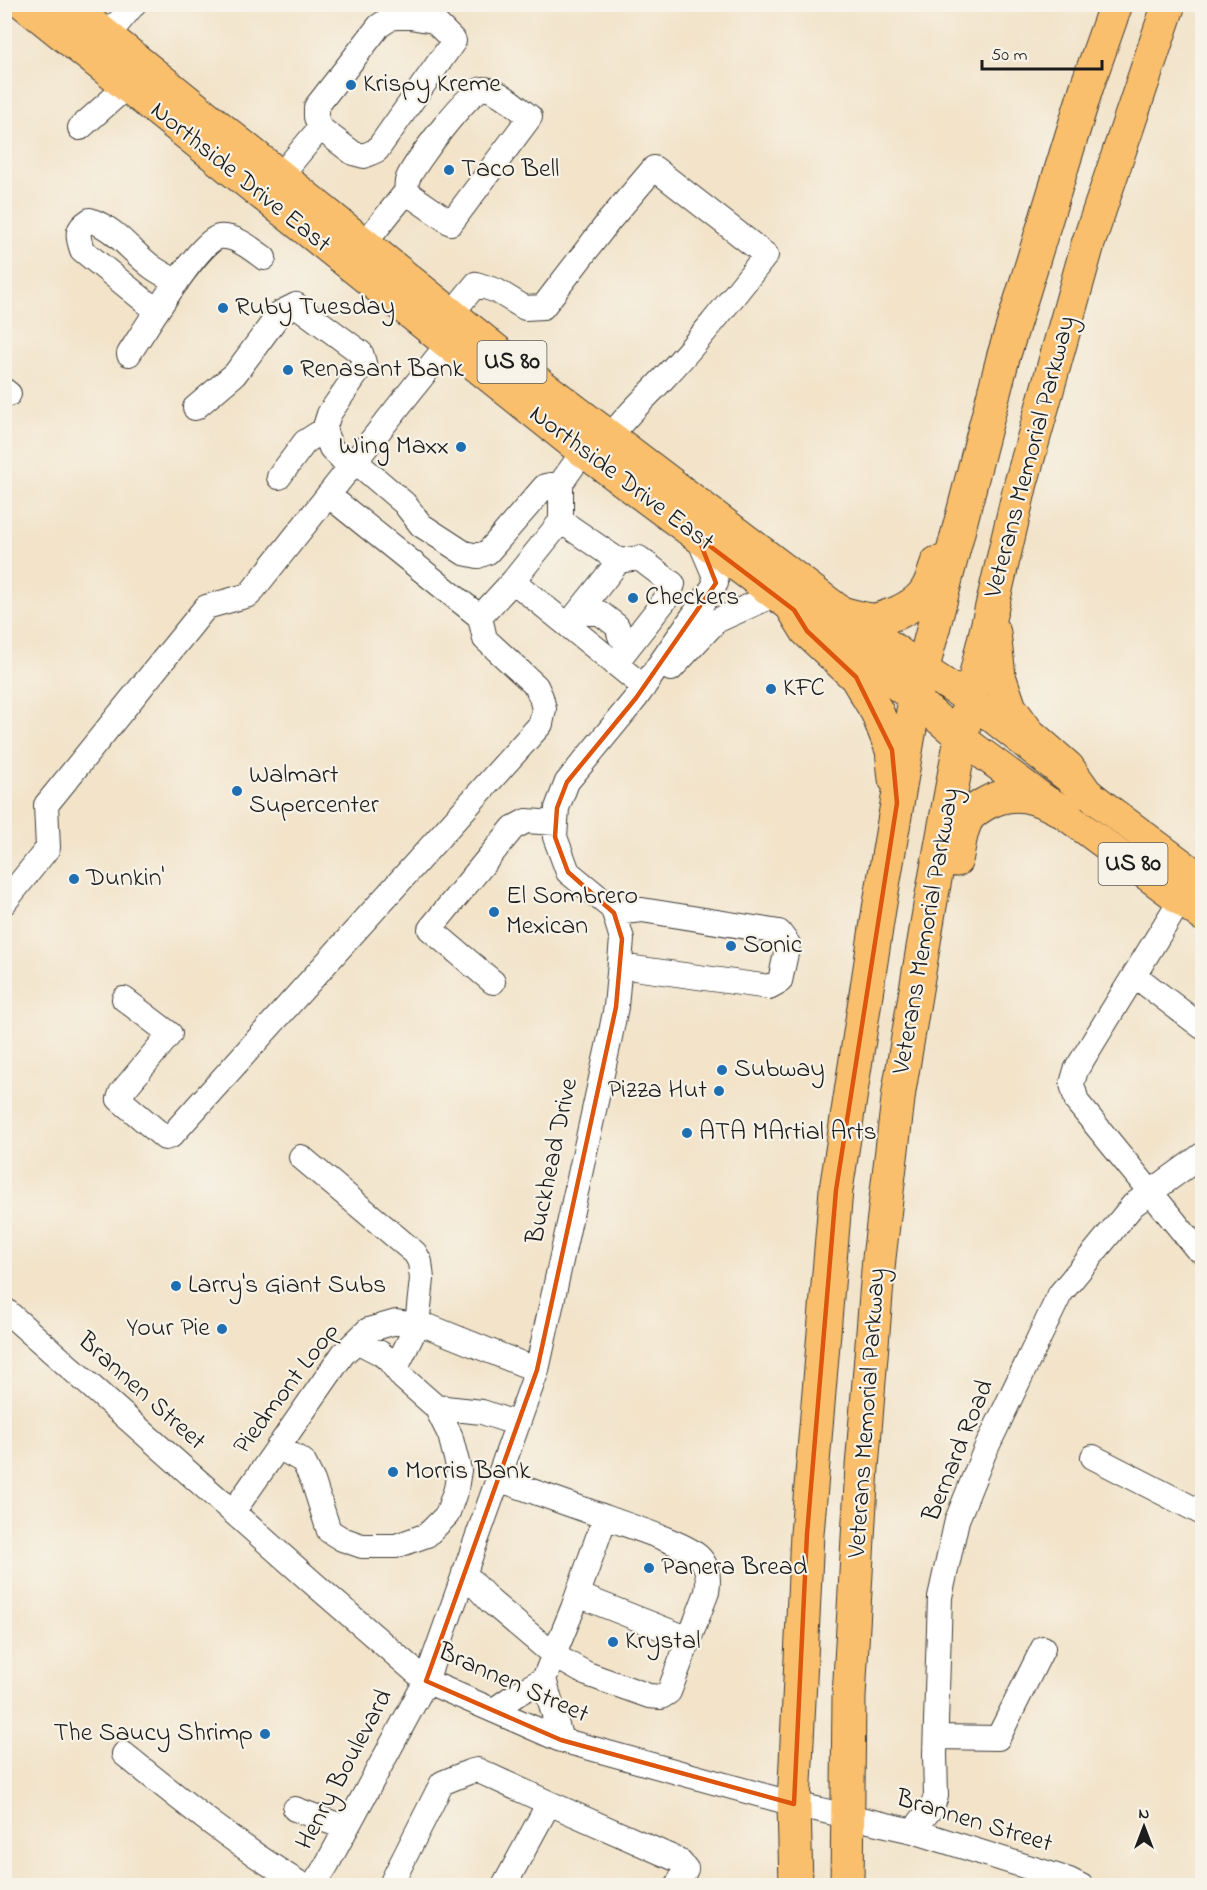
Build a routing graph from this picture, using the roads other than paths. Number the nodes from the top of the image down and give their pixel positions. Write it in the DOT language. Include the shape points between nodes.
graph roads {
  1 [pos="23,4"];
  2 [pos="69,4"];
  3 [pos="134,4"];
  4 [pos="1116,4"];
  5 [pos="1169,4"];
  6 [pos="108,35"];
  7 [pos="135,76"];
  8 [pos="80,128"];
  9 [pos="320,128"];
  10 [pos="281,176"];
  11 [pos="406,192"];
  12 [pos="365,243"];
  13 [pos="264,258"];
  14 [pos="1028,277"];
  15 [pos="177,282"];
  16 [pos="157,311"];
  17 [pos="455,327"];
  18 [pos="129,354"];
  19 [pos="195,408"];
  20 [pos="324,430"];
  21 [pos="611,436"];
  22 [pos="584,452"];
  23 [pos="353,464"];
  24 [pos="279,477"];
  25 [pos="561,483"];
  26 [pos="328,495"];
  27 [pos="561,521"];
  28 [pos="421,525"];
  29 [pos="698,537"];
  30 [pos="401,554"];
  31 [pos="615,565"];
  32 [pos="513,582"];
  33 [pos="659,588"];
  34 [pos="993,600"];
  35 [pos="784,602"];
  36 [pos="845,614"];
  37 [pos="480,617"];
  38 [pos="568,625"];
  39 [pos="615,664"];
  40 [pos="919,684"];
  41 [pos="644,687"];
  42 [pos="970,700"];
  43 [pos="961,738"];
  44 [pos="1074,802"];
  45 [pos="897,803"];
  46 [pos="556,823"];
  47 [pos="1201,875"];
  48 [pos="4,903"];
  49 [pos="1192,908"];
  50 [pos="614,913"];
  51 [pos="620,966"];
  52 [pos="1134,975"];
  53 [pos="493,982"];
  54 [pos="124,999"];
  55 [pos="1203,1027"];
  56 [pos="899,1091"];
  57 [pos="1203,1155"];
  58 [pos="301,1157"];
  59 [pos="1151,1192"];
  60 [pos="1203,1251"];
  61 [pos="4,1309"];
  62 [pos="417,1325"];
  63 [pos="357,1341"];
  64 [pos="396,1368"];
  65 [pos="537,1370"];
  66 [pos="436,1407"];
  67 [pos="518,1424"];
  68 [pos="278,1447"];
  69 [pos="1093,1457"];
  70 [pos="498,1479"];
  71 [pos="233,1512"];
  72 [pos="1203,1513"];
  73 [pos="605,1518"];
  74 [pos="464,1573"];
  75 [pos="578,1595"];
  76 [pos="490,1601"];
  77 [pos="453,1604"];
  78 [pos="689,1639"];
  79 [pos="1043,1648"];
  80 [pos="555,1656"];
  81 [pos="544,1679"];
  82 [pos="426,1680"];
  83 [pos="494,1710"];
  84 [pos="936,1737"];
  85 [pos="561,1740"];
  86 [pos="124,1754"];
  87 [pos="549,1803"];
  88 [pos="794,1804"];
  89 [pos="295,1809"];
  90 [pos="847,1815"];
  91 [pos="346,1828"];
  92 [pos="913,1831"];
  93 [pos="304,1886"];
  94 [pos="313,1886"];
  95 [pos="397,1886"];
  96 [pos="504,1886"];
  97 [pos="676,1886"];
  98 [pos="796,1886"];
  99 [pos="847,1886"];
  100 [pos="1081,1886"];
  1 -- 7 [label="main road, Northside Drive East / US 80"];
  2 -- 6 [label="main road, Northside Drive East / US 80"];
  3 -- 6 [label="street"];
  4 -- 14 [label="highway, Veterans Memorial Parkway"];
  5 -- 34 [label="highway, Veterans Memorial Parkway" via="1088,244 1021,483"];
  6 -- 7 [label="main road, Northside Drive East / US 80"];
  7 -- 8 [label="street"];
  7 -- 10 [label="main road, Northside Drive East / US 80"];
  7 -- 17 [label="main road, Northside Drive East / US 80"];
  9 -- 9 [label="street" via="353,153 364,156 377,150 454,40 434,21 391,18 379,26 316,107"];
  9 -- 10 [label="street"];
  10 -- 12 [label="main road, Northside Drive East / US 80"];
  11 -- 11 [label="street" via="451,223 530,117 503,97 478,89 420,158 407,181"];
  11 -- 12 [label="street"];
  12 -- 17 [label="main road, Northside Drive East / US 80"];
  13 -- 15 [label="street" via="244,243 214,238"];
  14 -- 36 [label="highway" via="1014,296 926,592 914,605 873,620"];
  14 -- 40 [label="highway, Veterans Memorial Parkway"];
  15 -- 16 [label="street"];
  15 -- 16 [label="street" via="152,267 104,225 90,220 81,226 78,237 82,249"];
  16 -- 18 [label="street"];
  17 -- 21 [label="main road, Northside Drive East / US 80"];
  17 -- 21 [label="street" via="476,284 525,308 543,307 654,168 766,255"];
  17 -- 22 [label="main road, Northside Drive East / US 80"];
  17 -- 23 [label="street"];
  19 -- 20 [label="street" via="235,374 280,313 296,305 361,354 364,363 329,414"];
  20 -- 23 [label="street" via="331,448"];
  20 -- 24 [label="street" via="305,442"];
  21 -- 36 [label="main road, Northside Drive East / US 80"];
  22 -- 25 [label="street"];
  22 -- 29 [label="main road, Northside Drive East / US 80"];
  23 -- 26 [label="street"];
  23 -- 28 [label="street" via="404,503"];
  25 -- 27 [label="street"];
  25 -- 28 [label="street" via="545,486 488,552 478,556 464,553"];
  26 -- 30 [label="street"];
  26 -- 48 [label="street" via="249,595 206,607 46,805 48,848"];
  27 -- 31 [label="street"];
  27 -- 32 [label="street"];
  28 -- 30 [label="street"];
  29 -- 35 [label="main road, Northside Drive East / US 80"];
  29 -- 41 [label="street" via="716,583"];
  30 -- 37 [label="street"];
  31 -- 33 [label="street" via="639,558"];
  31 -- 33 [label="street" via="612,585 589,613 590,623 608,638 628,632"];
  31 -- 38 [label="street"];
  32 -- 37 [label="street"];
  32 -- 38 [label="street"];
  33 -- 39 [label="street" via="673,584 669,595"];
  34 -- 42 [label="highway, Veterans Memorial Parkway"];
  34 -- 44 [label="highway" via="999,676 1010,708 1028,733 1068,768"];
  35 -- 40 [label="main road, Northside Drive East / US 80"];
  35 -- 41 [label="street" via="716,621 672,669"];
  35 -- 45 [label="highway" via="807,631 856,677 877,712 892,750"];
  36 -- 40 [label="main road, Northside Drive East / US 80"];
  37 -- 54 [label="street" via="485,639 536,686 544,709 541,724 171,1136 165,1138 119,1099 170,1034"];
  38 -- 39 [label="street"];
  39 -- 41 [label="street"];
  40 -- 42 [label="main road, Northside Drive East / US 80"];
  40 -- 43 [label="main road, Northside Drive East / US 80"];
  40 -- 45 [label="highway, Veterans Memorial Parkway"];
  41 -- 46 [label="street" via="567,782"];
  42 -- 43 [label="highway, Veterans Memorial Parkway"];
  42 -- 44 [label="main road, Northside Drive East / US 80"];
  43 -- 44 [label="main road, Northside Drive East / US 80"];
  43 -- 56 [label="highway, Veterans Memorial Parkway"];
  44 -- 47 [label="main road, Northside Drive East / US 80"];
  44 -- 49 [label="main road, Northside Drive East / US 80"];
  44 -- 56 [label="highway" via="1016,794 995,798 966,821 936,962"];
  45 -- 88 [label="highway, Veterans Memorial Parkway" via="836,1190 807,1534"];
  46 -- 50 [label="street" via="555,837 568,872"];
  46 -- 53 [label="street" via="526,821 513,828 430,929"];
  47 -- 49 [label="street"];
  49 -- 52 [label="street"];
  50 -- 51 [label="street, Buckhead Drive" via="622,939"];
  50 -- 51 [label="street" via="642,910 779,932 788,944 780,981 769,987"];
  51 -- 65 [label="street, Buckhead Drive" via="616,1007"];
  52 -- 55 [label="street"];
  52 -- 59 [label="street" via="1076,1070 1072,1084 1077,1102"];
  56 -- 90 [label="highway, Veterans Memorial Parkway" via="879,1258 862,1467 849,1696"];
  57 -- 59 [label="street, Bernard Road"];
  58 -- 62 [label="street" via="415,1253 422,1279"];
  59 -- 60 [label="street" via="1196,1248"];
  59 -- 84 [label="street, Bernard Road" via="1133,1204 1060,1294 968,1491 957,1520 940,1597"];
  61 -- 71 [label="street, Brannen Street"];
  62 -- 63 [label="street, Piedmont Loop" via="396,1322 368,1330"];
  62 -- 64 [label="street"];
  62 -- 65 [label="street, Piedmont Loop"];
  63 -- 64 [label="street" via="380,1353"];
  63 -- 68 [label="street, Piedmont Loop" via="343,1354"];
  64 -- 66 [label="street"];
  65 -- 67 [label="street, Buckhead Drive"];
  66 -- 67 [label="street" via="482,1412"];
  66 -- 68 [label="street" via="450,1435 459,1470 456,1489 447,1515 427,1535 396,1546 362,1546 329,1531 314,1481 303,1461"];
  67 -- 70 [label="street, Buckhead Drive"];
  68 -- 71 [label="street, Piedmont Loop"];
  69 -- 72 [label="street"];
  70 -- 73 [label="street"];
  70 -- 74 [label="street, Buckhead Drive"];
  71 -- 82 [label="street, Brannen Street"];
  73 -- 75 [label="street"];
  73 -- 78 [label="street" via="685,1547 699,1557 709,1580"];
  74 -- 76 [label="street"];
  74 -- 77 [label="street, Buckhead Drive"];
  75 -- 78 [label="street"];
  75 -- 80 [label="street"];
  76 -- 77 [label="street"];
  76 -- 80 [label="street"];
  77 -- 82 [label="street, Buckhead Drive"];
  78 -- 80 [label="street" via="669,1692 662,1697 587,1674"];
  79 -- 84 [label="street" via="998,1738"];
  80 -- 81 [label="street"];
  81 -- 83 [label="street"];
  81 -- 85 [label="street"];
  82 -- 83 [label="street, Brannen Street"];
  82 -- 91 [label="street, Henry Boulevard"];
  83 -- 85 [label="street, Brannen Street"];
  84 -- 92 [label="street, Bernard Road" via="936,1796"];
  85 -- 88 [label="street, Brannen Street"];
  86 -- 93 [label="street, Henry Boulevard" via="189,1807 271,1867"];
  87 -- 95 [label="street" via="477,1770 442,1783 393,1880"];
  87 -- 96 [label="street"];
  87 -- 97 [label="street" via="678,1860 686,1869"];
  88 -- 90 [label="street, Brannen Street"];
  88 -- 98 [label="highway, Veterans Memorial Parkway"];
  89 -- 91 [label="street"];
  90 -- 92 [label="street, Brannen Street"];
  90 -- 99 [label="highway, Veterans Memorial Parkway"];
  91 -- 94 [label="street, Henry Boulevard"];
  92 -- 100 [label="street, Brannen Street"];
}
